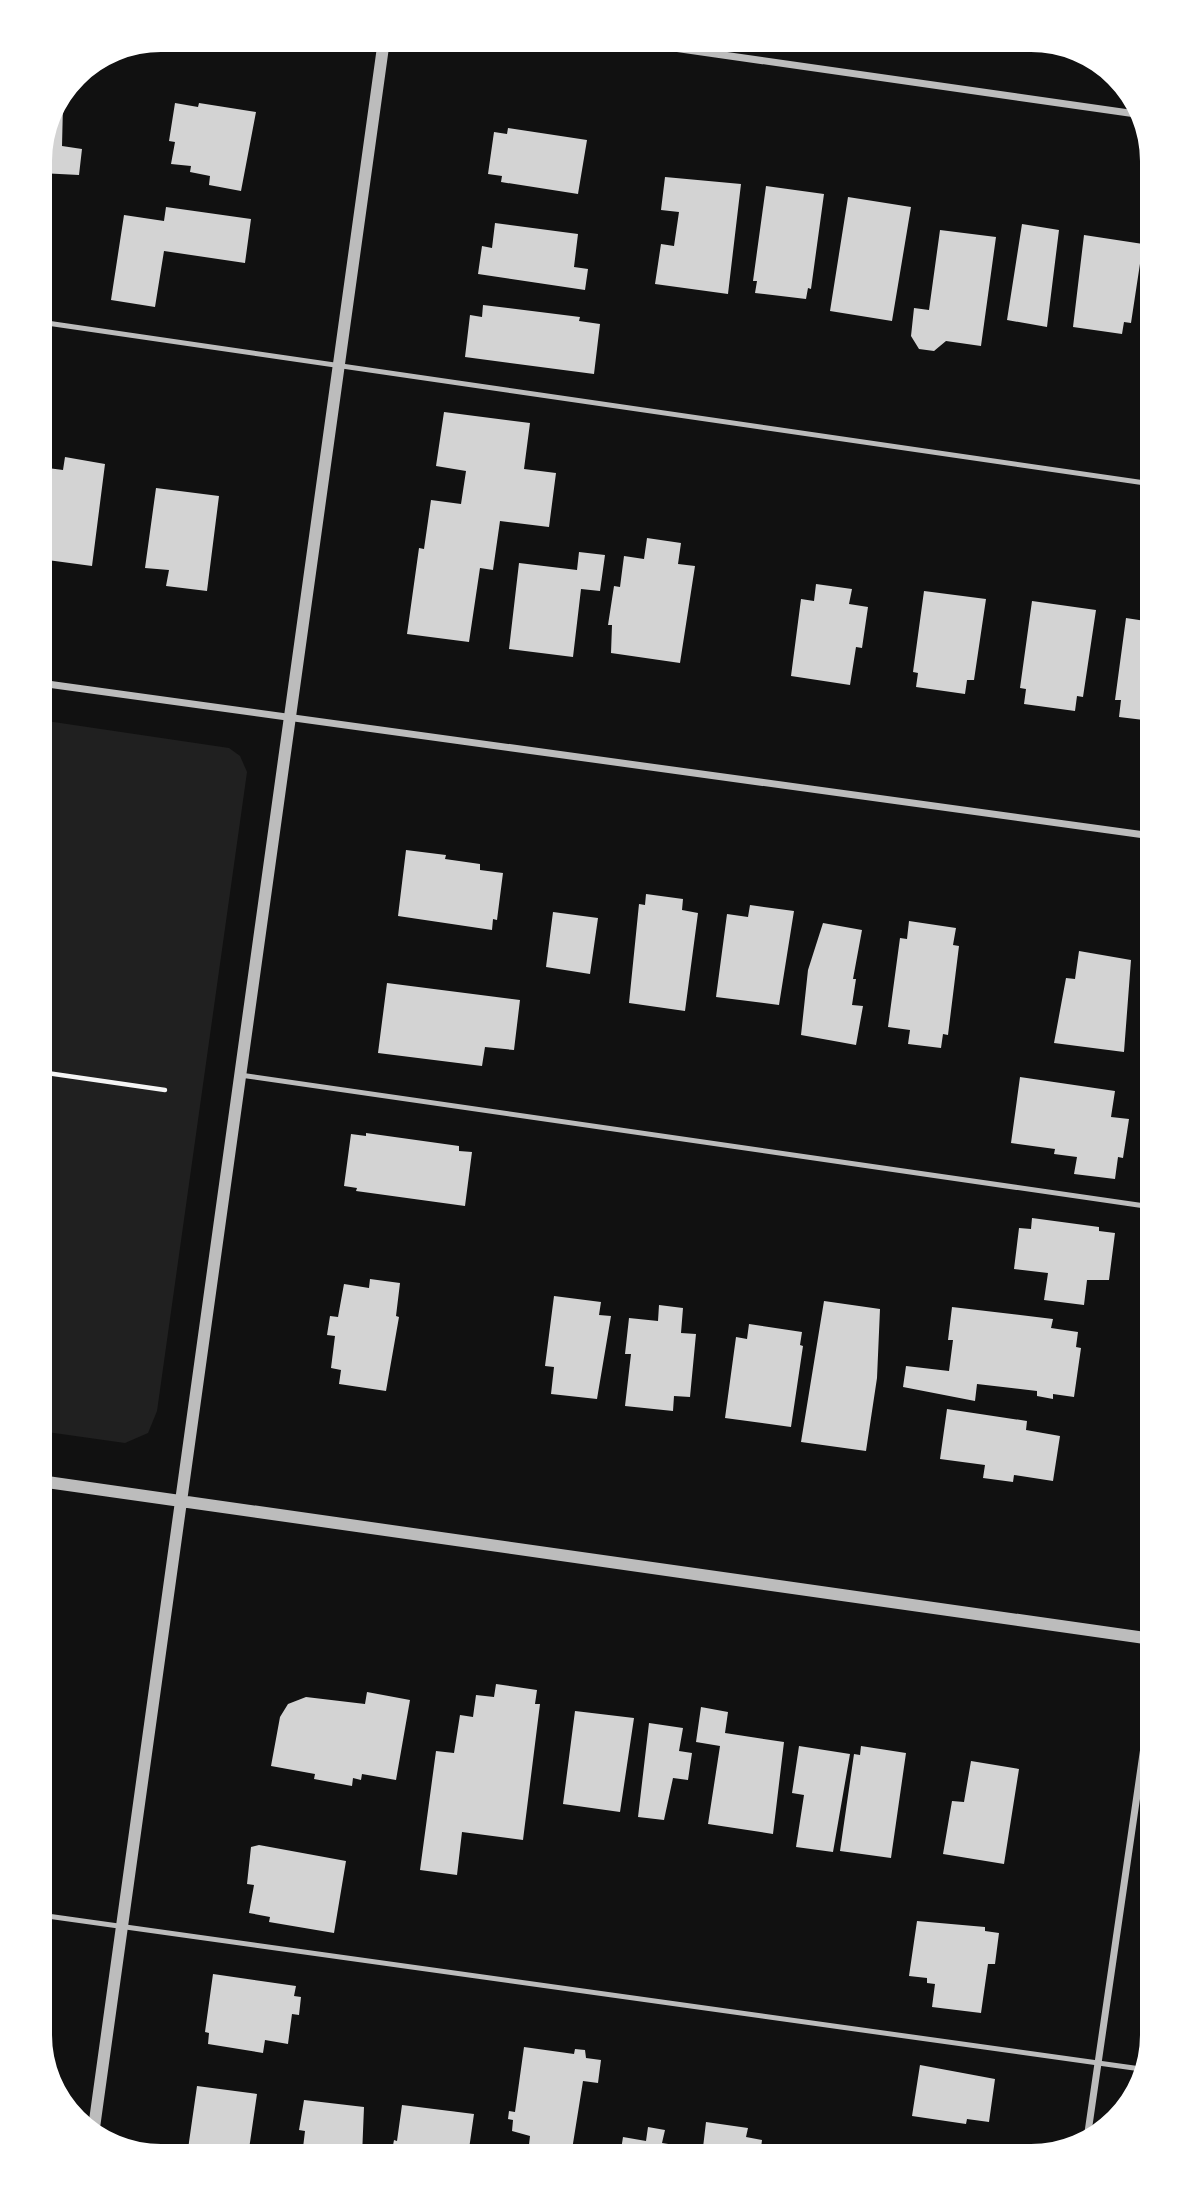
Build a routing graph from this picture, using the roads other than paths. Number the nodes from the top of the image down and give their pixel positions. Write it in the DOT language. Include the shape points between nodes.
graph roads {
  1 [pos="382,52"];
  2 [pos="706,53"];
  3 [pos="1128,114"];
  4 [pos="53,324"];
  5 [pos="337,365"];
  6 [pos="1140,482"];
  7 [pos="53,685"];
  8 [pos="289,717"];
  9 [pos="1140,834"];
  10 [pos="240,1075"];
  11 [pos="1140,1205"];
  12 [pos="52,1483"];
  13 [pos="181,1501"];
  14 [pos="1140,1637"];
  15 [pos="1140,1774"];
  16 [pos="52,1917"];
  17 [pos="122,1926"];
  18 [pos="1098,2063"];
  19 [pos="1134,2069"];
  20 [pos="95,2120"];
  21 [pos="1089,2126"];
  1 -- 5 [label="street"];
  2 -- 3 [label="street"];
  4 -- 5 [label="lane"];
  5 -- 6 [label="lane"];
  5 -- 8 [label="street"];
  7 -- 8 [label="street"];
  8 -- 9 [label="street"];
  8 -- 10 [label="street"];
  10 -- 11 [label="lane"];
  10 -- 13 [label="street"];
  12 -- 13 [label="street"];
  13 -- 14 [label="street"];
  13 -- 17 [label="street"];
  15 -- 18 [label="street"];
  16 -- 17 [label="lane"];
  17 -- 18 [label="lane"];
  17 -- 20 [label="street"];
  18 -- 19 [label="lane"];
  18 -- 21 [label="street"];
}
